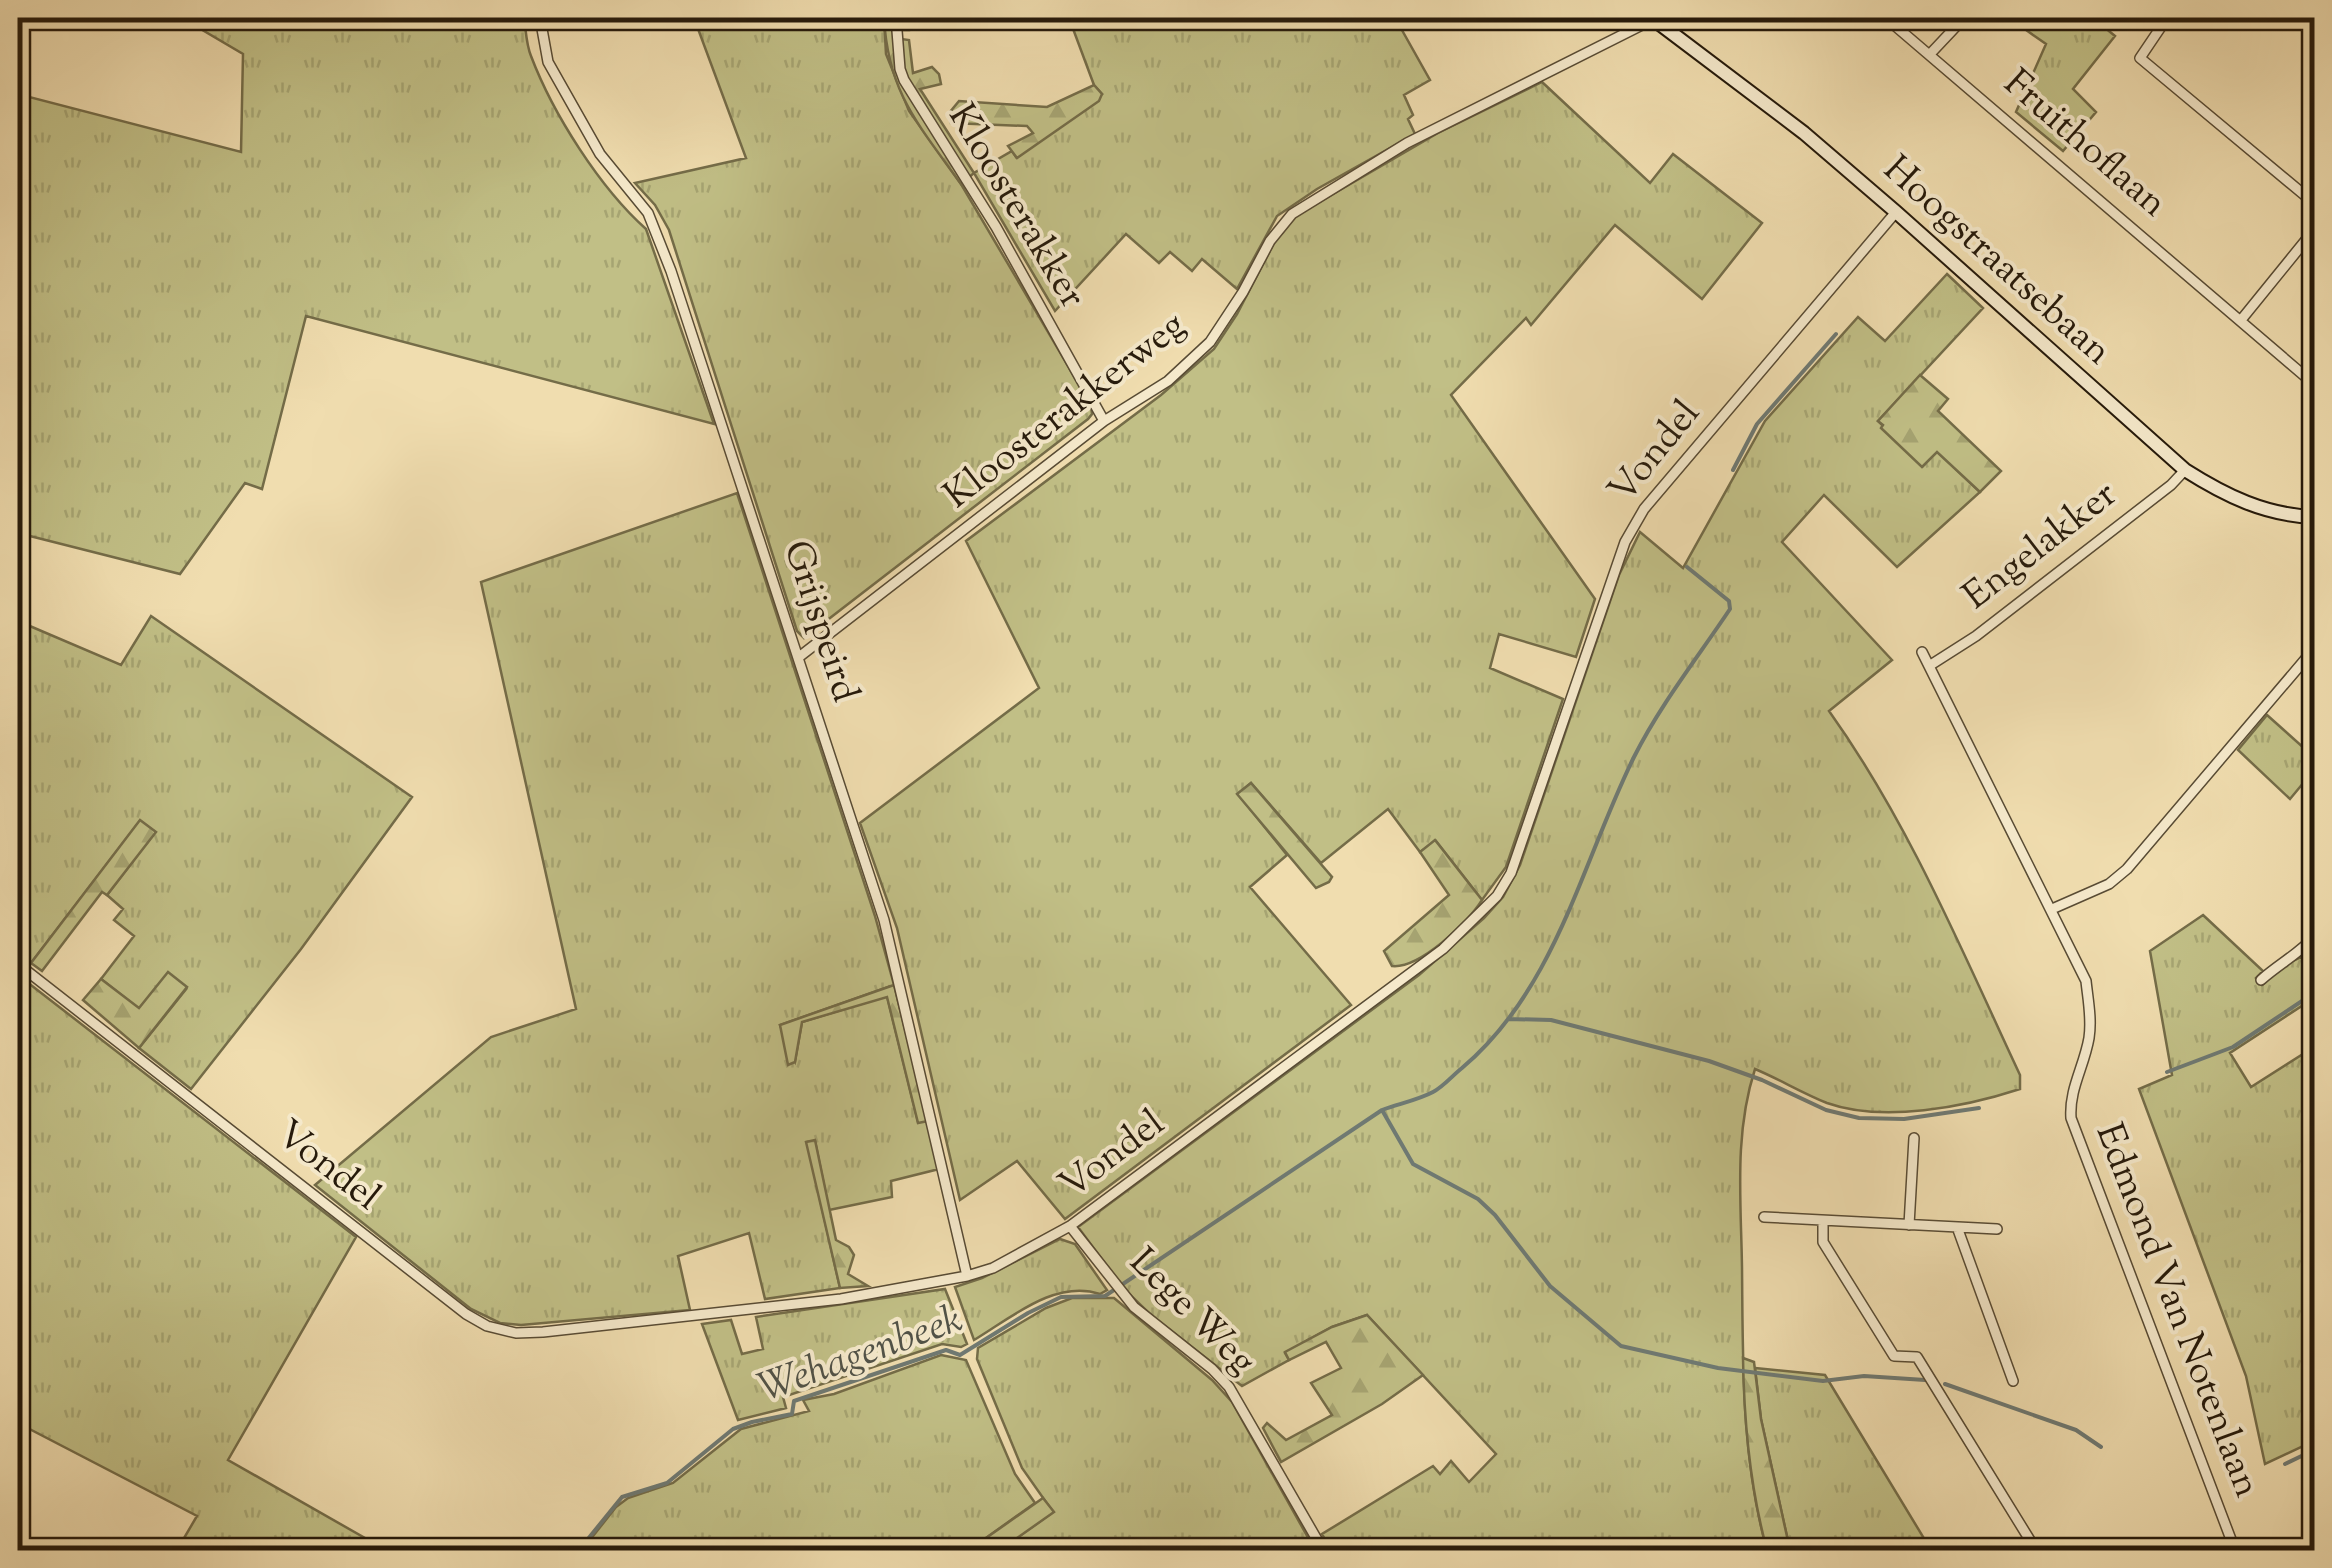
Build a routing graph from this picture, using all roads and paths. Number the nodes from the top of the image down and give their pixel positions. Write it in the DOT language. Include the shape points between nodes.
graph roads {
  1 [pos="540,18"];
  2 [pos="896,18"];
  3 [pos="1653,18"];
  4 [pos="1886,18"];
  5 [pos="1964,18"];
  6 [pos="2167,18"];
  7 [pos="2300,18"];
  8 [pos="2314,30"];
  9 [pos="1932,53"];
  10 [pos="2314,203"];
  11 [pos="1896,212"];
  12 [pos="2314,230"];
  13 [pos="2241,320"];
  14 [pos="2314,384"];
  15 [pos="1104,421"];
  16 [pos="2185,470"];
  17 [pos="2314,517"];
  18 [pos="2314,649"];
  19 [pos="1922,652"];
  20 [pos="799,656"];
  21 [pos="1930,666"];
  22 [pos="2052,909"];
  23 [pos="2314,937"];
  24 [pos="18,964"];
  25 [pos="2261,980"];
  26 [pos="1914,1138"];
  27 [pos="1764,1217"];
  28 [pos="1822,1221"];
  29 [pos="1909,1225"];
  30 [pos="1070,1226"];
  31 [pos="1957,1227"];
  32 [pos="1997,1229"];
  33 [pos="967,1276"];
  34 [pos="2013,1381"];
  35 [pos="1323,1550"];
  36 [pos="2036,1550"];
  37 [pos="2235,1550"];
  1 -- 20 [label="street, Grijspeird" via="548,62 600,154 660,238"];
  2 -- 15 [label="street, Kloosterakker" via="904,80"];
  3 -- 11 [label="main road, Hoogstraatsebaan"];
  3 -- 15 [label="street, Kloosterakkerweg" via="1407,143 1292,214 1210,342 1168,381"];
  4 -- 9 [label="street, Fruithoflaan"];
  5 -- 9 [label="street"];
  6 -- 10 [label="street" via="2140,58"];
  7 -- 8 [label="street"];
  9 -- 13 [label="street, Fruithoflaan"];
  11 -- 16 [label="main road, Hoogstraatsebaan"];
  11 -- 30 [label="street, Vondel" via="1644,509 1625,542 1536,808 1497,896 1444,949"];
  12 -- 13 [label="street"];
  13 -- 14 [label="street, Fruithoflaan"];
  15 -- 20 [label="street, Kloosterakkerweg"];
  16 -- 17 [label="main road, Hoogstraatsebaan" via="2259,509"];
  16 -- 21 [label="street, Engelakker"];
  18 -- 22 [label="street" via="2127,869"];
  19 -- 21 [label="street, Edmond Van Notenlaan"];
  20 -- 33 [label="street, Grijspeird" via="884,920"];
  21 -- 22 [label="street, Edmond Van Notenlaan"];
  22 -- 37 [label="street, Edmond Van Notenlaan" via="2086,981 2090,1012 2071,1118"];
  23 -- 25 [label="street"];
  24 -- 33 [label="street, Vondel" via="486,1326 516,1332 631,1323"];
  26 -- 29 [label="street"];
  27 -- 28 [label="street"];
  28 -- 29 [label="street"];
  28 -- 36 [label="street" via="1823,1242 1894,1356 1917,1357"];
  29 -- 31 [label="street"];
  30 -- 33 [label="street, Vondel"];
  30 -- 35 [label="street, Lege Weg" via="1134,1307 1230,1386"];
  31 -- 32 [label="street"];
  31 -- 34 [label="street"];
}
